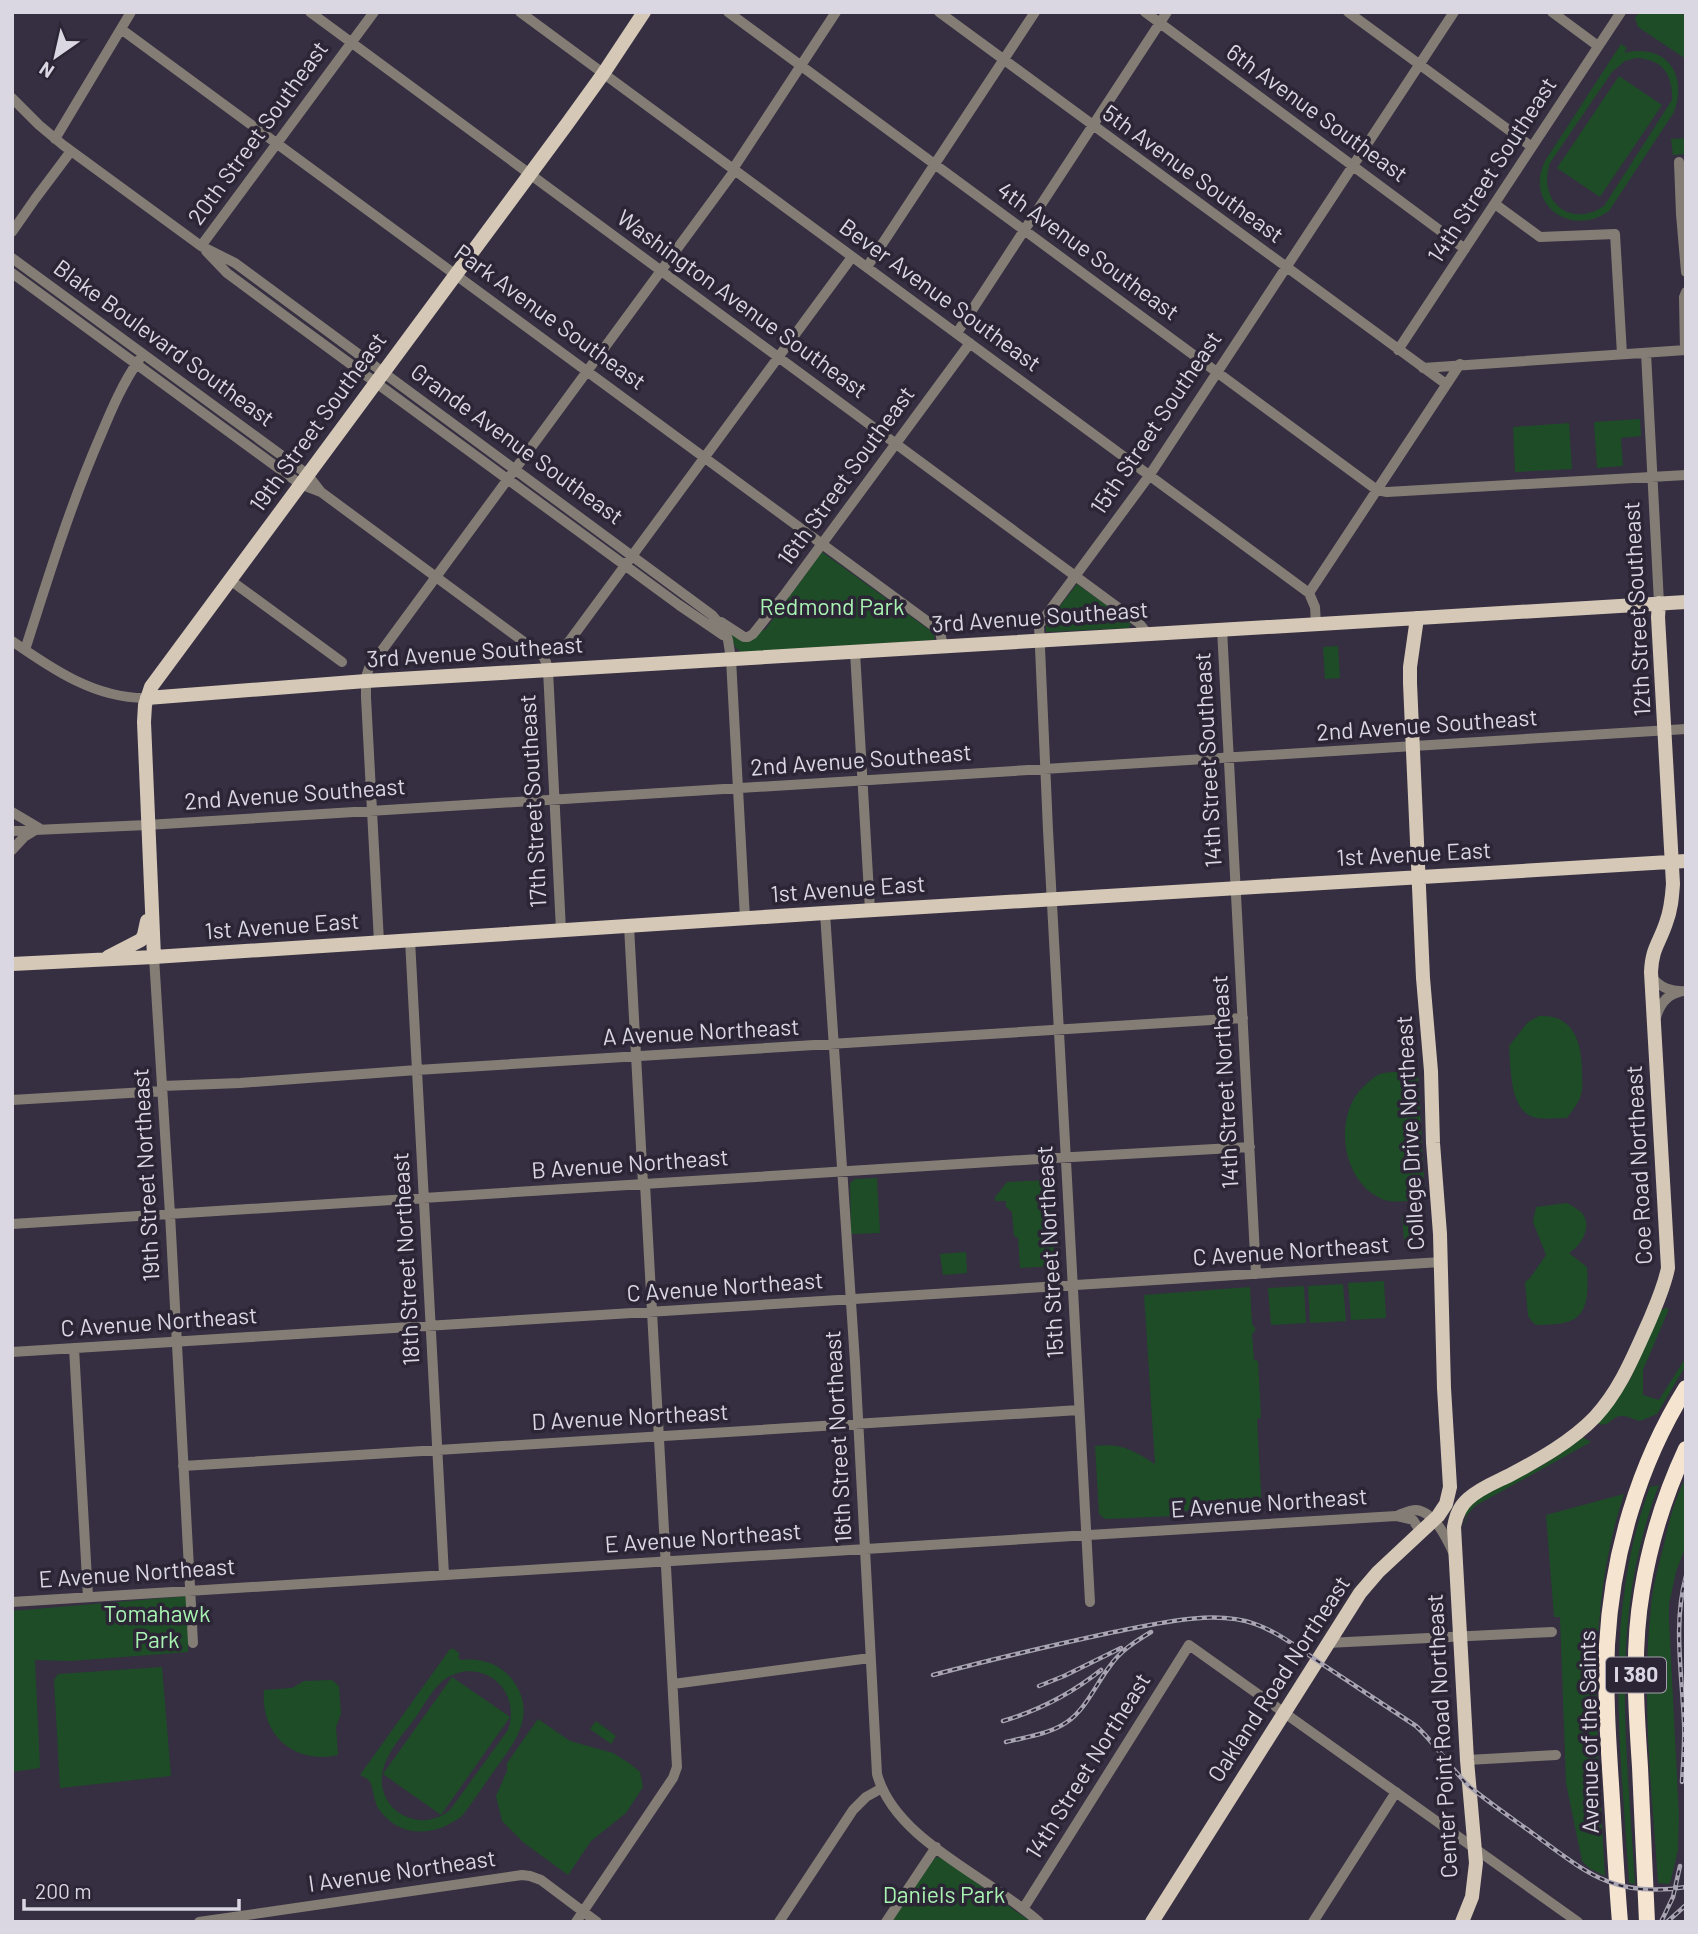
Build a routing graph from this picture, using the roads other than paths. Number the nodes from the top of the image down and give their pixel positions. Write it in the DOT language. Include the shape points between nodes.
graph roads {
  1 [pos="131,12"];
  2 [pos="310,12"];
  3 [pos="374,12"];
  4 [pos="520,12"];
  5 [pos="644,12"];
  6 [pos="728,12"];
  7 [pos="836,12"];
  8 [pos="939,12"];
  9 [pos="1035,12"];
  10 [pos="1145,12"];
  11 [pos="1167,12"];
  12 [pos="1348,12"];
  13 [pos="1454,12"];
  14 [pos="1552,12"];
  15 [pos="1621,12"];
  16 [pos="1160,23"];
  17 [pos="121,29"];
  18 [pos="351,43"];
  19 [pos="1598,46"];
  20 [pos="1003,60"];
  21 [pos="1420,65"];
  22 [pos="801,66"];
  23 [pos="603,74"];
  24 [pos="12,98"];
  25 [pos="1093,126"];
  26 [pos="55,139"];
  27 [pos="277,144"];
  28 [pos="1532,147"];
  29 [pos="71,151"];
  30 [pos="1679,162"];
  31 [pos="934,164"];
  32 [pos="1353,166"];
  33 [pos="734,170"];
  34 [pos="530,174"];
  35 [pos="1494,204"];
  36 [pos="1024,230"];
  37 [pos="12,232"];
  38 [pos="201,246"];
  39 [pos="1465,249"];
  40 [pos="852,257"];
  41 [pos="12,258"];
  42 [pos="867,267"];
  43 [pos="1286,268"];
  44 [pos="661,271"];
  45 [pos="12,272"];
  46 [pos="1686,272"];
  47 [pos="455,274"];
  48 [pos="1686,292"];
  49 [pos="957,334"];
  50 [pos="970,343"];
  51 [pos="1398,350"];
  52 [pos="1685,350"];
  53 [pos="1646,353"];
  54 [pos="143,354"];
  55 [pos="1622,354"];
  56 [pos="779,357"];
  57 [pos="136,364"];
  58 [pos="1460,365"];
  59 [pos="1423,368"];
  60 [pos="587,371"];
  61 [pos="1218,372"];
  62 [pos="379,377"];
  63 [pos="1446,384"];
  64 [pos="896,444"];
  65 [pos="705,458"];
  66 [pos="515,469"];
  67 [pos="1686,475"];
  68 [pos="1149,476"];
  69 [pos="1653,477"];
  70 [pos="303,479"];
  71 [pos="508,479"];
  72 [pos="1377,489"];
  73 [pos="822,544"];
  74 [pos="632,555"];
  75 [pos="625,566"];
  76 [pos="435,576"];
  77 [pos="1075,576"];
  78 [pos="230,580"];
  79 [pos="1309,593"];
  80 [pos="1686,602"];
  81 [pos="1659,603"];
  82 [pos="1417,618"];
  83 [pos="719,621"];
  84 [pos="1316,624"];
  85 [pos="1222,629"];
  86 [pos="1147,633"];
  87 [pos="728,640"];
  88 [pos="12,641"];
  89 [pos="1039,641"];
  90 [pos="568,643"];
  91 [pos="943,646"];
  92 [pos="25,650"];
  93 [pos="855,652"];
  94 [pos="731,659"];
  95 [pos="342,662"];
  96 [pos="163,670"];
  97 [pos="548,670"];
  98 [pos="366,681"];
  99 [pos="183,695"];
  100 [pos="147,698"];
  101 [pos="1686,729"];
  102 [pos="1666,731"];
  103 [pos="1413,747"];
  104 [pos="1230,758"];
  105 [pos="1046,769"];
  106 [pos="862,781"];
  107 [pos="738,788"];
  108 [pos="555,800"];
  109 [pos="372,811"];
  110 [pos="12,812"];
  111 [pos="148,825"];
  112 [pos="39,828"];
  113 [pos="12,831"];
  114 [pos="12,850"];
  115 [pos="1679,862"];
  116 [pos="1420,876"];
  117 [pos="1236,888"];
  118 [pos="152,896"];
  119 [pos="1052,900"];
  120 [pos="870,910"];
  121 [pos="825,913"];
  122 [pos="745,919"];
  123 [pos="629,926"];
  124 [pos="561,930"];
  125 [pos="410,940"];
  126 [pos="379,942"];
  127 [pos="154,957"];
  128 [pos="102,960"];
  129 [pos="12,963"];
  130 [pos="1651,976"];
  131 [pos="1682,992"];
  132 [pos="1243,1018"];
  133 [pos="1655,1021"];
  134 [pos="1059,1030"];
  135 [pos="834,1045"];
  136 [pos="637,1057"];
  137 [pos="417,1070"];
  138 [pos="162,1089"];
  139 [pos="12,1100"];
  140 [pos="1250,1147"];
  141 [pos="1066,1157"];
  142 [pos="843,1172"];
  143 [pos="644,1184"];
  144 [pos="424,1199"];
  145 [pos="170,1214"];
  146 [pos="12,1224"];
  147 [pos="1441,1262"];
  148 [pos="1256,1274"];
  149 [pos="1073,1285"];
  150 [pos="851,1300"];
  151 [pos="653,1312"];
  152 [pos="430,1326"];
  153 [pos="176,1341"];
  154 [pos="74,1348"];
  155 [pos="12,1352"];
  156 [pos="1444,1388"];
  157 [pos="1686,1388"];
  158 [pos="1079,1410"];
  159 [pos="858,1424"];
  160 [pos="660,1436"];
  161 [pos="438,1449"];
  162 [pos="1686,1449"];
  163 [pos="183,1466"];
  164 [pos="1449,1477"];
  165 [pos="1476,1492"];
  166 [pos="1396,1516"];
  167 [pos="1433,1520"];
  168 [pos="1087,1535"];
  169 [pos="1416,1538"];
  170 [pos="865,1549"];
  171 [pos="1455,1552"];
  172 [pos="666,1561"];
  173 [pos="444,1575"];
  174 [pos="190,1590"];
  175 [pos="88,1597"];
  176 [pos="12,1602"];
  177 [pos="1090,1602"];
  178 [pos="1552,1632"];
  179 [pos="1460,1636"];
  180 [pos="193,1643"];
  181 [pos="1327,1643"];
  182 [pos="870,1658"];
  183 [pos="673,1684"];
  184 [pos="1283,1712"];
  185 [pos="1556,1755"];
  186 [pos="1467,1760"];
  187 [pos="882,1788"];
  188 [pos="1396,1792"];
  189 [pos="936,1847"];
  190 [pos="1475,1848"];
  191 [pos="1023,1909"];
  192 [pos="583,1911"];
  193 [pos="199,1922"];
  194 [pos="576,1922"];
  195 [pos="597,1922"];
  196 [pos="779,1922"];
  197 [pos="886,1922"];
  198 [pos="1039,1922"];
  199 [pos="1152,1922"];
  200 [pos="1313,1922"];
  201 [pos="1462,1922"];
  202 [pos="1578,1922"];
  203 [pos="1618,1922"];
  204 [pos="1647,1922"];
  1 -- 17 [label="street"];
  2 -- 18 [label="street, Washington Avenue Southeast"];
  3 -- 18 [label="street, 20th Street Southeast"];
  4 -- 23 [label="street, Bever Avenue Southeast"];
  5 -- 23 [label="main road, 19th Street Southeast"];
  6 -- 22 [label="street, 4th Avenue Southeast"];
  7 -- 22 [label="street"];
  8 -- 20 [label="street, 5th Avenue Southeast"];
  9 -- 20 [label="street"];
  10 -- 16 [label="street, 6th Avenue Southeast"];
  11 -- 16 [label="street"];
  12 -- 21 [label="street"];
  13 -- 21 [label="street, 15th Street Southeast"];
  14 -- 19 [label="street"];
  15 -- 19 [label="street, 14th Street Southeast"];
  16 -- 25 [label="street"];
  16 -- 32 [label="street, 6th Avenue Southeast"];
  17 -- 26 [label="street"];
  17 -- 27 [label="street, Park Avenue Southeast"];
  18 -- 27 [label="street, 20th Street Southeast"];
  18 -- 34 [label="street, Washington Avenue Southeast"];
  19 -- 28 [label="street, 14th Street Southeast"];
  20 -- 25 [label="street, 5th Avenue Southeast"];
  20 -- 31 [label="street"];
  21 -- 28 [label="street"];
  21 -- 32 [label="street, 15th Street Southeast"];
  22 -- 31 [label="street, 4th Avenue Southeast"];
  22 -- 33 [label="street"];
  23 -- 33 [label="street, Bever Avenue Southeast"];
  23 -- 34 [label="main road, 19th Street Southeast"];
  24 -- 26 [label="street, Grande Avenue Southeast"];
  25 -- 36 [label="street"];
  25 -- 43 [label="street, 5th Avenue Southeast"];
  26 -- 29 [label="street, Grande Avenue Southeast"];
  27 -- 38 [label="street, 20th Street Southeast"];
  27 -- 47 [label="street, Park Avenue Southeast"];
  28 -- 35 [label="street, 14th Street Southeast"];
  29 -- 37 [label="street"];
  29 -- 38 [label="street, Grande Avenue Southeast"];
  30 -- 46 [label="street"];
  31 -- 36 [label="street, 4th Avenue Southeast"];
  31 -- 42 [label="street"];
  32 -- 39 [label="street, 6th Avenue Southeast"];
  32 -- 43 [label="street, 15th Street Southeast"];
  33 -- 40 [label="street, Bever Avenue Southeast"];
  33 -- 44 [label="street"];
  34 -- 44 [label="street, Washington Avenue Southeast"];
  34 -- 47 [label="main road, 19th Street Southeast"];
  35 -- 39 [label="street, 14th Street Southeast"];
  35 -- 55 [label="street" via="1540,237 1615,234"];
  36 -- 49 [label="street"];
  36 -- 61 [label="street, 4th Avenue Southeast"];
  38 -- 62 [label="street, Grande Avenue Southeast" via="227,273"];
  39 -- 51 [label="street, 14th Street Southeast"];
  40 -- 42 [label="street, Bever Avenue Southeast"];
  40 -- 56 [label="street"];
  41 -- 54 [label="street, Blake Boulevard Southeast"];
  42 -- 49 [label="street, Bever Avenue Southeast"];
  43 -- 51 [label="street, 5th Avenue Southeast"];
  43 -- 61 [label="street, 15th Street Southeast"];
  44 -- 56 [label="street, Washington Avenue Southeast"];
  44 -- 60 [label="street"];
  45 -- 57 [label="street, Blake Boulevard Southeast"];
  47 -- 60 [label="street, Park Avenue Southeast"];
  47 -- 62 [label="main road, 19th Street Southeast"];
  48 -- 52 [label="street"];
  49 -- 50 [label="street, Bever Avenue Southeast"];
  50 -- 64 [label="street, 16th Street Southeast"];
  50 -- 68 [label="street, Bever Avenue Southeast"];
  51 -- 59 [label="street, 5th Avenue Southeast"];
  52 -- 53 [label="street"];
  53 -- 55 [label="street"];
  53 -- 69 [label="street, 12th Street Southeast"];
  54 -- 57 [label="street"];
  54 -- 70 [label="street, Blake Boulevard Southeast"];
  55 -- 58 [label="street"];
  56 -- 64 [label="street, Washington Avenue Southeast"];
  56 -- 65 [label="street"];
  57 -- 70 [label="street, Blake Boulevard Southeast"];
  57 -- 92 [label="street" via="91,457"];
  58 -- 59 [label="street"];
  58 -- 63 [label="street"];
  59 -- 63 [label="street, 5th Avenue Southeast"];
  60 -- 65 [label="street, Park Avenue Southeast"];
  60 -- 66 [label="street"];
  61 -- 68 [label="street, 15th Street Southeast"];
  61 -- 72 [label="street, 4th Avenue Southeast"];
  62 -- 66 [label="street, Grande Avenue Southeast"];
  62 -- 70 [label="main road, 19th Street Southeast"];
  62 -- 71 [label="street, Grande Avenue Southeast"];
  63 -- 72 [label="street"];
  64 -- 73 [label="street, 16th Street Southeast"];
  64 -- 77 [label="street, Washington Avenue Southeast"];
  65 -- 73 [label="street, Park Avenue Southeast"];
  65 -- 74 [label="street"];
  66 -- 71 [label="street"];
  66 -- 74 [label="street, Grande Avenue Southeast"];
  67 -- 69 [label="street"];
  68 -- 77 [label="street, 15th Street Southeast"];
  68 -- 79 [label="street, Bever Avenue Southeast"];
  69 -- 72 [label="street"];
  69 -- 81 [label="street, 12th Street Southeast"];
  70 -- 76 [label="street, Blake Boulevard Southeast"];
  70 -- 78 [label="main road, 19th Street Southeast"];
  71 -- 75 [label="street, Grande Avenue Southeast"];
  71 -- 76 [label="street"];
  72 -- 79 [label="street"];
  73 -- 83 [label="street, 16th Street Southeast" via="748,637"];
  73 -- 91 [label="street, Park Avenue Southeast" via="938,629"];
  74 -- 75 [label="street"];
  74 -- 83 [label="street, Grande Avenue Southeast"];
  75 -- 87 [label="street, Grande Avenue Southeast"];
  75 -- 90 [label="street"];
  76 -- 97 [label="street, Blake Boulevard Southeast" via="538,652"];
  76 -- 98 [label="street" via="372,662"];
  77 -- 86 [label="street, Washington Avenue Southeast"];
  77 -- 89 [label="street, 15th Street Southeast" via="1039,625"];
  78 -- 95 [label="street"];
  78 -- 96 [label="main road, 19th Street Southeast"];
  79 -- 84 [label="street"];
  80 -- 81 [label="main road, 3rd Avenue Southeast"];
  81 -- 82 [label="main road, 3rd Avenue Southeast"];
  81 -- 102 [label="main road, 12th Street Southeast"];
  82 -- 84 [label="main road, 3rd Avenue Southeast"];
  82 -- 103 [label="main road, College Drive Northeast" via="1410,683"];
  83 -- 87 [label="street, Grande Avenue Southeast"];
  84 -- 85 [label="main road, 3rd Avenue Southeast"];
  85 -- 86 [label="main road, 3rd Avenue Southeast"];
  85 -- 104 [label="street, 14th Street Southeast"];
  86 -- 89 [label="main road, 3rd Avenue Southeast"];
  87 -- 94 [label="street, Grande Avenue Southeast"];
  88 -- 92 [label="street"];
  89 -- 91 [label="main road, 3rd Avenue Southeast"];
  89 -- 105 [label="street, 15th Street Southeast"];
  91 -- 93 [label="main road, 3rd Avenue Southeast"];
  92 -- 100 [label="street" via="83,685"];
  93 -- 94 [label="main road, 3rd Avenue Southeast"];
  93 -- 106 [label="street"];
  94 -- 97 [label="main road, 3rd Avenue Southeast"];
  94 -- 107 [label="street"];
  96 -- 99 [label="main road" via="163,686"];
  96 -- 100 [label="main road, 19th Street Southeast"];
  97 -- 98 [label="main road, 3rd Avenue Southeast"];
  97 -- 108 [label="street, 17th Street Southeast"];
  98 -- 99 [label="main road, 3rd Avenue Southeast"];
  98 -- 109 [label="street"];
  99 -- 100 [label="main road, 3rd Avenue Southeast"];
  100 -- 111 [label="main road, 19th Street Southeast"];
  101 -- 102 [label="street, 2nd Avenue Southeast"];
  102 -- 103 [label="street, 2nd Avenue Southeast"];
  102 -- 115 [label="main road, 12th Street Southeast"];
  103 -- 104 [label="street, 2nd Avenue Southeast"];
  103 -- 116 [label="main road, College Drive Northeast"];
  104 -- 105 [label="street, 2nd Avenue Southeast"];
  104 -- 117 [label="street, 14th Street Southeast"];
  105 -- 106 [label="street, 2nd Avenue Southeast"];
  105 -- 119 [label="street, 15th Street Southeast"];
  106 -- 107 [label="street, 2nd Avenue Southeast"];
  106 -- 120 [label="street"];
  107 -- 108 [label="street, 2nd Avenue Southeast"];
  107 -- 122 [label="street"];
  108 -- 109 [label="street, 2nd Avenue Southeast"];
  108 -- 124 [label="street, 17th Street Southeast"];
  109 -- 111 [label="street, 2nd Avenue Southeast"];
  109 -- 126 [label="street"];
  110 -- 112 [label="street"];
  111 -- 112 [label="street, 2nd Avenue Southeast"];
  111 -- 118 [label="main road, 19th Street Southeast"];
  112 -- 113 [label="street, 2nd Avenue Southeast"];
  112 -- 114 [label="street"];
  115 -- 116 [label="main road, 1st Avenue East"];
  115 -- 130 [label="main road, Coe Road Northeast" via="1672,906 1655,945"];
  116 -- 117 [label="main road, 1st Avenue East"];
  116 -- 147 [label="main road, College Drive Northeast"];
  117 -- 119 [label="main road, 1st Avenue East"];
  117 -- 132 [label="street, 14th Street Northeast"];
  118 -- 127 [label="main road, 19th Street Southeast"];
  118 -- 128 [label="main road, 19th Street Southeast" via="143,937"];
  119 -- 120 [label="main road, 1st Avenue East"];
  119 -- 134 [label="street, 15th Street Northeast"];
  120 -- 121 [label="main road, 1st Avenue East"];
  121 -- 122 [label="main road, 1st Avenue East"];
  121 -- 135 [label="street, 16th Street Northeast"];
  122 -- 123 [label="main road, 1st Avenue East"];
  123 -- 124 [label="main road, 1st Avenue East"];
  123 -- 136 [label="street"];
  124 -- 125 [label="main road, 1st Avenue East"];
  125 -- 126 [label="main road, 1st Avenue East"];
  125 -- 137 [label="street, 18th Street Northeast"];
  126 -- 127 [label="main road, 1st Avenue East"];
  127 -- 128 [label="main road, 1st Avenue East"];
  127 -- 138 [label="street, 19th Street Northeast"];
  128 -- 129 [label="main road, 1st Avenue East"];
  130 -- 131 [label="street" via="1660,986"];
  130 -- 133 [label="main road, Coe Road Northeast"];
  131 -- 133 [label="street" via="1663,1002"];
  132 -- 134 [label="street, A Avenue Northeast"];
  132 -- 140 [label="street, 14th Street Northeast"];
  133 -- 165 [label="main road, Coe Road Northeast" via="1669,1260 1662,1289 1628,1370 1594,1418 1545,1455"];
  134 -- 135 [label="street, A Avenue Northeast"];
  134 -- 141 [label="street, 15th Street Northeast"];
  135 -- 136 [label="street, A Avenue Northeast"];
  135 -- 142 [label="street, 16th Street Northeast"];
  136 -- 137 [label="street, A Avenue Northeast"];
  136 -- 143 [label="street"];
  137 -- 138 [label="street, A Avenue Northeast"];
  137 -- 144 [label="street, 18th Street Northeast"];
  138 -- 139 [label="street, A Avenue Northeast"];
  138 -- 145 [label="street, 19th Street Northeast"];
  140 -- 141 [label="street, B Avenue Northeast"];
  140 -- 148 [label="street, 14th Street Northeast"];
  141 -- 142 [label="street, B Avenue Northeast"];
  141 -- 149 [label="street, 15th Street Northeast"];
  142 -- 143 [label="street, B Avenue Northeast"];
  142 -- 150 [label="street, 16th Street Northeast"];
  143 -- 144 [label="street, B Avenue Northeast"];
  143 -- 151 [label="street"];
  144 -- 145 [label="street, B Avenue Northeast"];
  144 -- 152 [label="street, 18th Street Northeast"];
  145 -- 146 [label="street, B Avenue Northeast"];
  145 -- 153 [label="street, 19th Street Northeast"];
  147 -- 148 [label="street, C Avenue Northeast"];
  147 -- 156 [label="main road, College Drive Northeast"];
  148 -- 149 [label="street, C Avenue Northeast"];
  149 -- 150 [label="street, C Avenue Northeast"];
  149 -- 158 [label="street, 15th Street Northeast"];
  150 -- 151 [label="street, C Avenue Northeast"];
  150 -- 159 [label="street, 16th Street Northeast"];
  151 -- 152 [label="street, C Avenue Northeast"];
  151 -- 160 [label="street"];
  152 -- 153 [label="street, C Avenue Northeast"];
  152 -- 161 [label="street, 18th Street Northeast"];
  153 -- 154 [label="street, C Avenue Northeast"];
  153 -- 163 [label="street, 19th Street Northeast"];
  154 -- 155 [label="street, C Avenue Northeast"];
  154 -- 175 [label="street"];
  156 -- 164 [label="main road, Oakland Road Northeast"];
  157 -- 203 [label="highway, Avenue of the Saints / I 380" via="1657,1441 1631,1511 1616,1572 1607,1646 1607,1710"];
  158 -- 159 [label="street, D Avenue Northeast"];
  158 -- 168 [label="street, 15th Street Northeast"];
  159 -- 160 [label="street, D Avenue Northeast"];
  159 -- 170 [label="street, 16th Street Northeast"];
  160 -- 161 [label="street, D Avenue Northeast"];
  160 -- 172 [label="street"];
  161 -- 163 [label="street, D Avenue Northeast"];
  161 -- 173 [label="street, 18th Street Northeast"];
  162 -- 204 [label="highway, Avenue of the Saints / I 380" via="1651,1547 1636,1651"];
  163 -- 174 [label="street, 19th Street Northeast"];
  164 -- 165 [label="main road" via="1462,1492"];
  164 -- 167 [label="main road, Oakland Road Northeast" via="1448,1499"];
  165 -- 171 [label="main road, Coe Road Northeast" via="1457,1514"];
  166 -- 167 [label="street, E Avenue Northeast" via="1415,1510"];
  166 -- 168 [label="street, E Avenue Northeast"];
  166 -- 169 [label="street" via="1413,1520 1419,1529"];
  167 -- 169 [label="main road, Oakland Road Northeast"];
  167 -- 171 [label="street"];
  168 -- 170 [label="street, E Avenue Northeast"];
  168 -- 177 [label="street, 15th Street Northeast"];
  169 -- 181 [label="main road, Oakland Road Northeast" via="1364,1587"];
  170 -- 172 [label="street, E Avenue Northeast"];
  170 -- 182 [label="street, 16th Street Northeast"];
  171 -- 179 [label="main road, Center Point Road Northeast"];
  172 -- 173 [label="street, E Avenue Northeast"];
  172 -- 183 [label="street"];
  173 -- 174 [label="street, E Avenue Northeast"];
  174 -- 175 [label="street, E Avenue Northeast"];
  174 -- 180 [label="street, 19th Street Northeast"];
  175 -- 176 [label="street, E Avenue Northeast"];
  178 -- 179 [label="street"];
  179 -- 181 [label="street"];
  179 -- 186 [label="main road, Center Point Road Northeast"];
  181 -- 184 [label="main road, Oakland Road Northeast"];
  182 -- 183 [label="street"];
  182 -- 187 [label="street, 16th Street Northeast" via="876,1767"];
  183 -- 192 [label="street" via="677,1756 673,1778"];
  184 -- 188 [label="street"];
  184 -- 191 [label="street, 14th Street Northeast" via="1189,1645"];
  184 -- 199 [label="main road, Oakland Road Northeast"];
  185 -- 186 [label="street"];
  186 -- 190 [label="main road, Center Point Road Northeast"];
  187 -- 189 [label="street" via="904,1821"];
  187 -- 196 [label="street" via="853,1810"];
  188 -- 190 [label="street"];
  188 -- 200 [label="street"];
  189 -- 191 [label="street"];
  189 -- 197 [label="street"];
  190 -- 201 [label="main road, Center Point Road Northeast" via="1475,1882"];
  190 -- 202 [label="street"];
  191 -- 198 [label="street"];
  192 -- 193 [label="street, I Avenue Northeast" via="541,1880 514,1875"];
  192 -- 194 [label="street"];
  192 -- 195 [label="street, I Avenue Northeast"];
}
